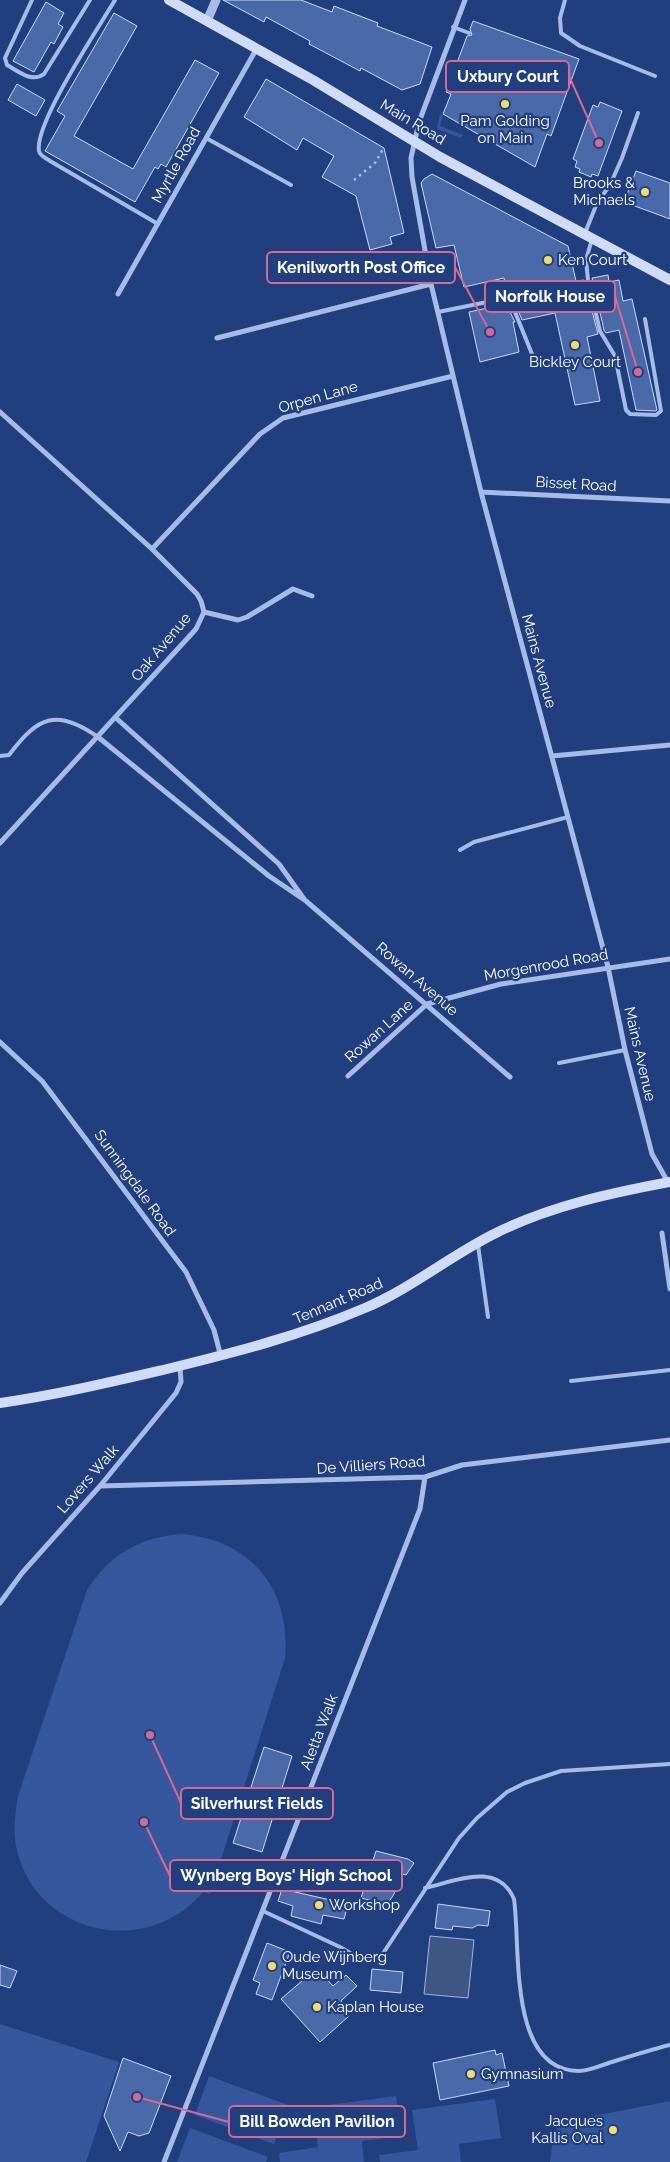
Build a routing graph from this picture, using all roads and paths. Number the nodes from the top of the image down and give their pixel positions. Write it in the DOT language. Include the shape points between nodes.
graph roads {
  1 [pos="32,0"];
  2 [pos="90,0"];
  3 [pos="115,0"];
  4 [pos="169,0"];
  5 [pos="216,0"];
  6 [pos="465,0"];
  7 [pos="566,0"];
  8 [pos="207,21"];
  9 [pos="453,27"];
  10 [pos="469,33"];
  11 [pos="257,48"];
  12 [pos="655,76"];
  13 [pos="638,113"];
  14 [pos="206,138"];
  15 [pos="414,140"];
  16 [pos="383,149"];
  17 [pos="354,180"];
  18 [pos="291,184"];
  19 [pos="158,224"];
  20 [pos="589,235"];
  21 [pos="670,280"];
  22 [pos="431,284"];
  23 [pos="118,294"];
  24 [pos="438,312"];
  25 [pos="646,319"];
  26 [pos="217,338"];
  27 [pos="532,354"];
  28 [pos="453,376"];
  29 [pos="0,412"];
  30 [pos="481,492"];
  31 [pos="670,501"];
  32 [pos="152,549"];
  33 [pos="312,596"];
  34 [pos="204,612"];
  35 [pos="116,718"];
  36 [pos="98,737"];
  37 [pos="670,745"];
  38 [pos="0,756"];
  39 [pos="552,756"];
  40 [pos="568,817"];
  41 [pos="0,843"];
  42 [pos="460,850"];
  43 [pos="306,901"];
  44 [pos="670,959"];
  45 [pos="608,967"];
  46 [pos="427,1004"];
  47 [pos="0,1042"];
  48 [pos="625,1050"];
  49 [pos="559,1063"];
  50 [pos="348,1076"];
  51 [pos="510,1077"];
  52 [pos="669,1184"];
  53 [pos="662,1232"];
  54 [pos="478,1243"];
  55 [pos="670,1285"];
  56 [pos="488,1317"];
  57 [pos="221,1357"];
  58 [pos="180,1366"];
  59 [pos="670,1370"];
  60 [pos="570,1381"];
  61 [pos="0,1403"];
  62 [pos="670,1440"];
  63 [pos="425,1478"];
  64 [pos="100,1486"];
  65 [pos="0,1603"];
  66 [pos="670,1764"];
  67 [pos="425,1888"];
  68 [pos="263,1911"];
  69 [pos="670,2045"];
  70 [pos="164,2162"];
  1 -- 2 [label="lane" via="5,58 7,65 33,78 44,74"];
  3 -- 19 [label="lane" via="41,130 39,151 50,161"];
  4 -- 8 [label="main road, Main Road"];
  5 -- 8 [label="street"];
  6 -- 9 [label="street, Mains Avenue"];
  7 -- 12 [label="lane" via="560,18 561,33 580,46"];
  8 -- 11 [label="main road, Main Road"];
  9 -- 10 [label="lane"];
  9 -- 15 [label="street, Mains Avenue"];
  11 -- 14 [label="street, Myrtle Road"];
  11 -- 15 [label="main road, Main Road"];
  13 -- 20 [label="lane" via="610,185 597,203"];
  14 -- 18 [label="lane"];
  14 -- 19 [label="street, Myrtle Road"];
  15 -- 20 [label="main road, Main Road" via="440,157"];
  15 -- 22 [label="street, Mains Avenue" via="412,177"];
  16 -- 17 [label="path" via="375,163"];
  19 -- 23 [label="street, Myrtle Road"];
  20 -- 21 [label="main road, Main Road"];
  20 -- 25 [label="lane" via="588,280 600,331 615,356 626,410 630,414 656,415 661,410"];
  22 -- 24 [label="street, Mains Avenue"];
  22 -- 26 [label="street"];
  24 -- 27 [label="lane" via="507,298"];
  24 -- 28 [label="street, Mains Avenue"];
  28 -- 30 [label="street, Mains Avenue"];
  28 -- 32 [label="street, Orpen Lane" via="282,418 260,434"];
  29 -- 32 [label="street, Oak Avenue"];
  30 -- 31 [label="street, Bisset Road"];
  30 -- 39 [label="street, Mains Avenue"];
  32 -- 34 [label="street, Oak Avenue" via="197,594"];
  33 -- 34 [label="street" via="293,589 238,620"];
  34 -- 35 [label="street, Oak Avenue" via="196,629"];
  35 -- 36 [label="street, Oak Avenue"];
  35 -- 43 [label="street, Rowan Avenue" via="279,864"];
  36 -- 38 [label="lane" via="65,719 46,719 21,739 8,755"];
  36 -- 41 [label="street, Oak Avenue"];
  36 -- 43 [label="street, Rowan Avenue" via="269,876"];
  37 -- 39 [label="street"];
  39 -- 40 [label="street, Mains Avenue"];
  40 -- 42 [label="lane" via="474,842"];
  40 -- 45 [label="street, Mains Avenue"];
  43 -- 46 [label="street, Rowan Avenue"];
  44 -- 45 [label="street, Morgenrood Road"];
  45 -- 46 [label="street, Morgenrood Road" via="501,984"];
  45 -- 48 [label="street, Mains Avenue"];
  46 -- 50 [label="street, Rowan Lane"];
  46 -- 51 [label="street, Rowan Avenue"];
  47 -- 57 [label="street, Sunningdale Road" via="42,1081 186,1272 214,1330"];
  48 -- 49 [label="lane"];
  48 -- 52 [label="street, Mains Avenue" via="654,1160"];
  52 -- 54 [label="main road, Tennant Road" via="604,1196 532,1217"];
  53 -- 55 [label="street"];
  54 -- 56 [label="lane"];
  54 -- 57 [label="main road, Tennant Road" via="366,1308 279,1341"];
  57 -- 58 [label="main road, Tennant Road"];
  58 -- 61 [label="main road, Tennant Road"];
  58 -- 64 [label="street, Lovers Walk" via="181,1382 176,1394"];
  59 -- 60 [label="lane"];
  62 -- 63 [label="street, De Villiers Road" via="462,1465"];
  63 -- 64 [label="street, De Villiers Road"];
  63 -- 68 [label="street, Aletta Walk" via="420,1509"];
  64 -- 65 [label="street, Lovers Walk"];
  66 -- 67 [label="lane" via="561,1771 525,1782 507,1792 477,1818"];
  67 -- 68 [label="lane" via="382,1955 370,1961"];
  67 -- 69 [label="lane" via="480,1875 494,1877 506,1885 514,1899 521,1994 527,2028 536,2046 556,2065 587,2070"];
  68 -- 70 [label="street, Aletta Walk"];
}
